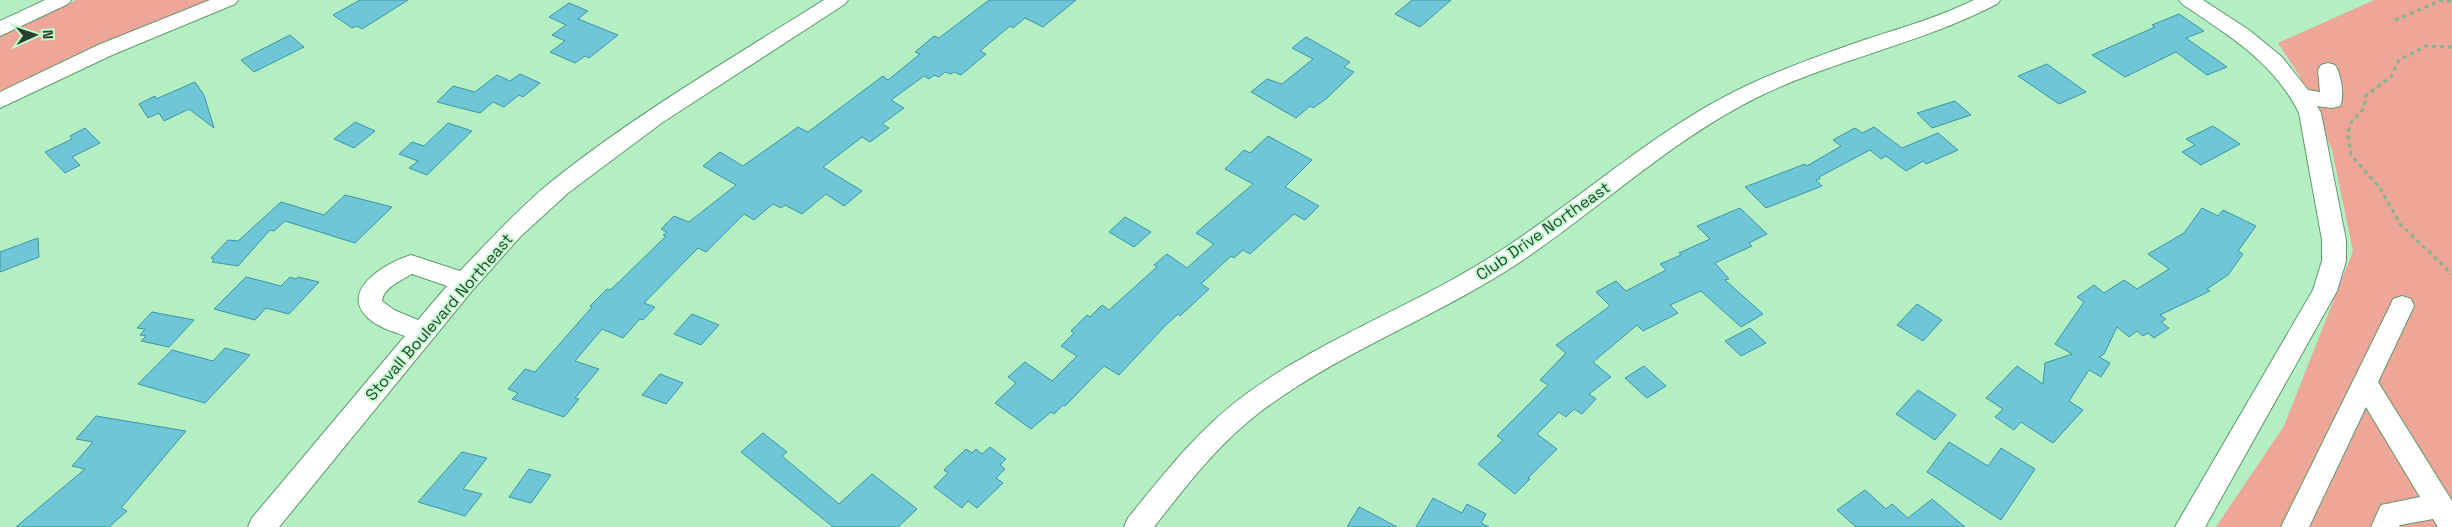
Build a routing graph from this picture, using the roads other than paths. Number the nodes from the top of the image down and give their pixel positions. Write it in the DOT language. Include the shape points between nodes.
graph roads {
  1 [pos="61,0"];
  2 [pos="228,0"];
  3 [pos="838,0"];
  4 [pos="1990,0"];
  5 [pos="2189,0"];
  6 [pos="0,30"];
  7 [pos="2328,70"];
  8 [pos="2303,96"];
  9 [pos="0,101"];
  10 [pos="465,282"];
  11 [pos="2402,306"];
  12 [pos="424,332"];
  13 [pos="2365,383"];
  14 [pos="2446,516"];
  15 [pos="262,527"];
  16 [pos="1138,527"];
  17 [pos="2189,527"];
  18 [pos="2295,527"];
  19 [pos="2385,527"];
  1 -- 6 [label="street"];
  2 -- 9 [label="street" via="104,50"];
  3 -- 10 [label="street, Stovall Boulevard Northeast" via="598,157 512,231"];
  4 -- 16 [label="street, Club Drive Northeast" via="1946,20 1798,71 1750,92 1702,119 1517,253 1299,373 1253,403 1190,459"];
  5 -- 8 [label="street" via="2276,62"];
  7 -- 8 [label="street" via="2332,101"];
  8 -- 17 [label="street" via="2310,113 2334,240 2334,261 2325,291"];
  10 -- 12 [label="street, Stovall Boulevard Northeast"];
  10 -- 12 [label="street" via="410,264 375,288 370,302 372,308 384,317"];
  11 -- 13 [label="street"];
  12 -- 15 [label="street, Stovall Boulevard Northeast"];
  13 -- 14 [label="street"];
  13 -- 18 [label="street"];
  14 -- 19 [label="street" via="2391,514"];
}
